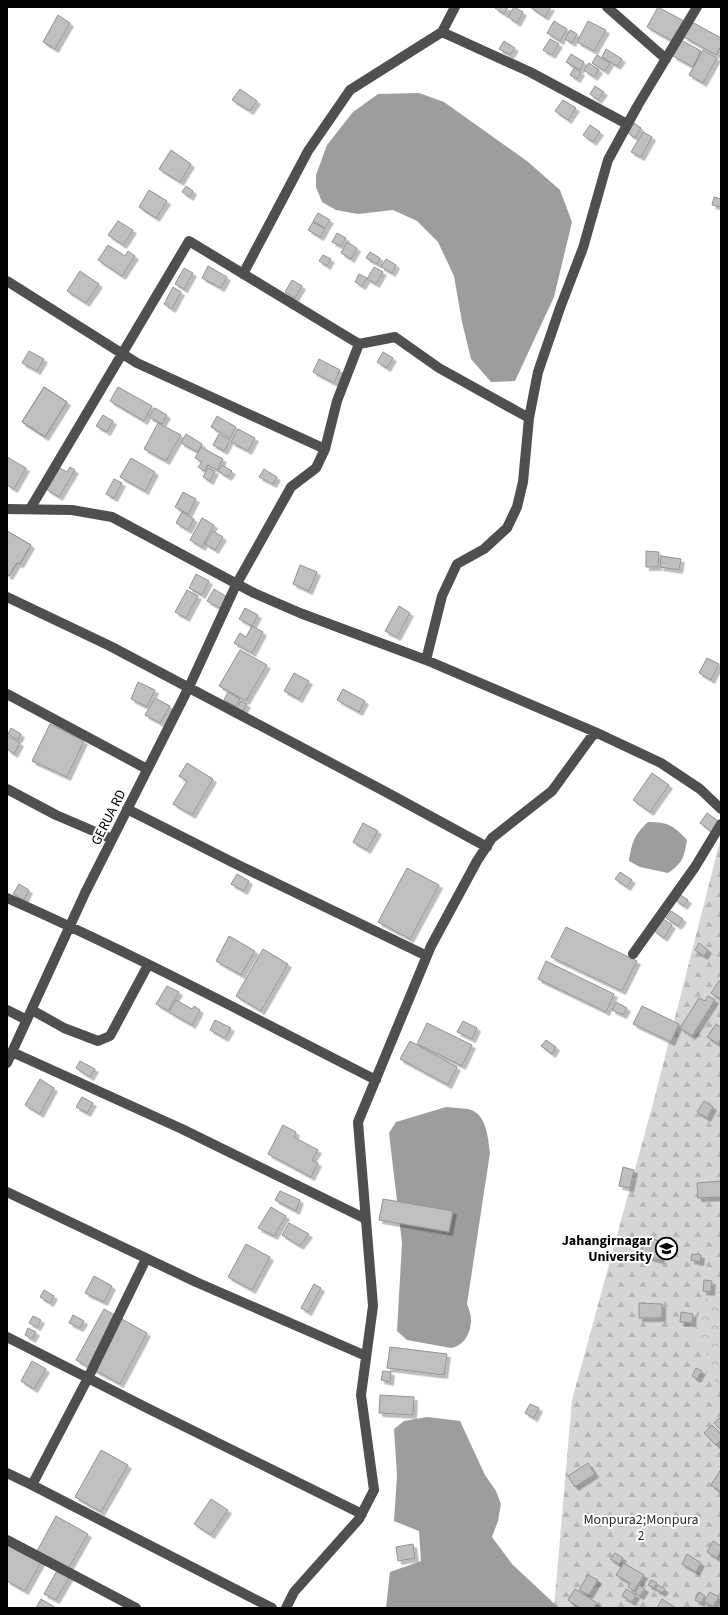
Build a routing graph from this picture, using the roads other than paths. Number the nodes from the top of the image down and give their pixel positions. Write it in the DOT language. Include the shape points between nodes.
graph roads {
  1 [pos="455,7"];
  2 [pos="607,7"];
  3 [pos="697,7"];
  4 [pos="442,32"];
  5 [pos="666,59"];
  6 [pos="628,124"];
  7 [pos="243,274"];
  8 [pos="7,281"];
  9 [pos="359,344"];
  10 [pos="122,354"];
  11 [pos="529,418"];
  12 [pos="325,449"];
  13 [pos="7,509"];
  14 [pos="30,509"];
  15 [pos="236,585"];
  16 [pos="7,597"];
  17 [pos="426,660"];
  18 [pos="188,687"];
  19 [pos="7,694"];
  20 [pos="595,732"];
  21 [pos="147,769"];
  22 [pos="7,789"];
  23 [pos="127,809"];
  24 [pos="721,809"];
  25 [pos="721,824"];
  26 [pos="112,839"];
  27 [pos="486,847"];
  28 [pos="7,898"];
  29 [pos="70,926"];
  30 [pos="633,954"];
  31 [pos="427,956"];
  32 [pos="148,964"];
  33 [pos="7,1010"];
  34 [pos="32,1010"];
  35 [pos="27,1020"];
  36 [pos="12,1052"];
  37 [pos="7,1063"];
  38 [pos="376,1080"];
  39 [pos="7,1192"];
  40 [pos="366,1219"];
  41 [pos="146,1259"];
  42 [pos="7,1337"];
  43 [pos="366,1356"];
  44 [pos="88,1378"];
  45 [pos="7,1473"];
  46 [pos="32,1485"];
  47 [pos="362,1514"];
  48 [pos="7,1540"];
  49 [pos="136,1608"];
  50 [pos="272,1608"];
  51 [pos="286,1608"];
  1 -- 4 [label="street"];
  2 -- 5 [label="street"];
  3 -- 5 [label="street"];
  4 -- 6 [label="street" via="530,72"];
  4 -- 7 [label="street" via="350,90 308,151"];
  5 -- 6 [label="street"];
  6 -- 11 [label="street" via="608,160 583,248 538,372"];
  7 -- 9 [label="street"];
  7 -- 10 [label="street" via="189,242"];
  8 -- 10 [label="street"];
  9 -- 11 [label="street" via="395,337 439,368"];
  9 -- 12 [label="street, GERUA RD" via="338,401"];
  10 -- 12 [label="street" via="136,363"];
  10 -- 14 [label="street"];
  11 -- 17 [label="street" via="523,482 517,507 507,528 484,549 457,564 442,596"];
  12 -- 15 [label="street, GERUA RD" via="316,468 291,487"];
  13 -- 14 [label="street"];
  14 -- 15 [label="street" via="72,510 112,517"];
  15 -- 17 [label="street" via="300,613"];
  15 -- 18 [label="street, GERUA RD"];
  16 -- 18 [label="street"];
  17 -- 20 [label="street"];
  18 -- 21 [label="street, GERUA RD"];
  18 -- 27 [label="street"];
  19 -- 21 [label="street"];
  20 -- 24 [label="street" via="661,763 700,789"];
  20 -- 27 [label="street" via="552,791 492,838"];
  21 -- 23 [label="street, GERUA RD"];
  22 -- 26 [label="street" via="56,815"];
  23 -- 26 [label="street, GERUA RD"];
  23 -- 31 [label="street"];
  25 -- 30 [label="street" via="695,867"];
  26 -- 29 [label="street, GERUA RD"];
  27 -- 31 [label="street"];
  28 -- 29 [label="street"];
  29 -- 32 [label="street"];
  29 -- 34 [label="street, GERUA RD"];
  31 -- 38 [label="street"];
  32 -- 34 [label="street" via="110,1036 98,1041 64,1028"];
  32 -- 38 [label="street"];
  33 -- 35 [label="street"];
  34 -- 35 [label="street, GERUA RD"];
  35 -- 36 [label="street, GERUA RD"];
  36 -- 37 [label="street, GERUA RD"];
  36 -- 40 [label="street" via="182,1129"];
  38 -- 40 [label="street" via="358,1122"];
  39 -- 41 [label="street"];
  40 -- 43 [label="street" via="373,1306"];
  41 -- 43 [label="street"];
  41 -- 44 [label="street"];
  42 -- 44 [label="street"];
  43 -- 47 [label="street" via="361,1395 374,1490"];
  44 -- 46 [label="street"];
  44 -- 47 [label="street"];
  45 -- 46 [label="street"];
  46 -- 50 [label="street"];
  47 -- 51 [label="street" via="294,1592"];
  48 -- 49 [label="street"];
}
